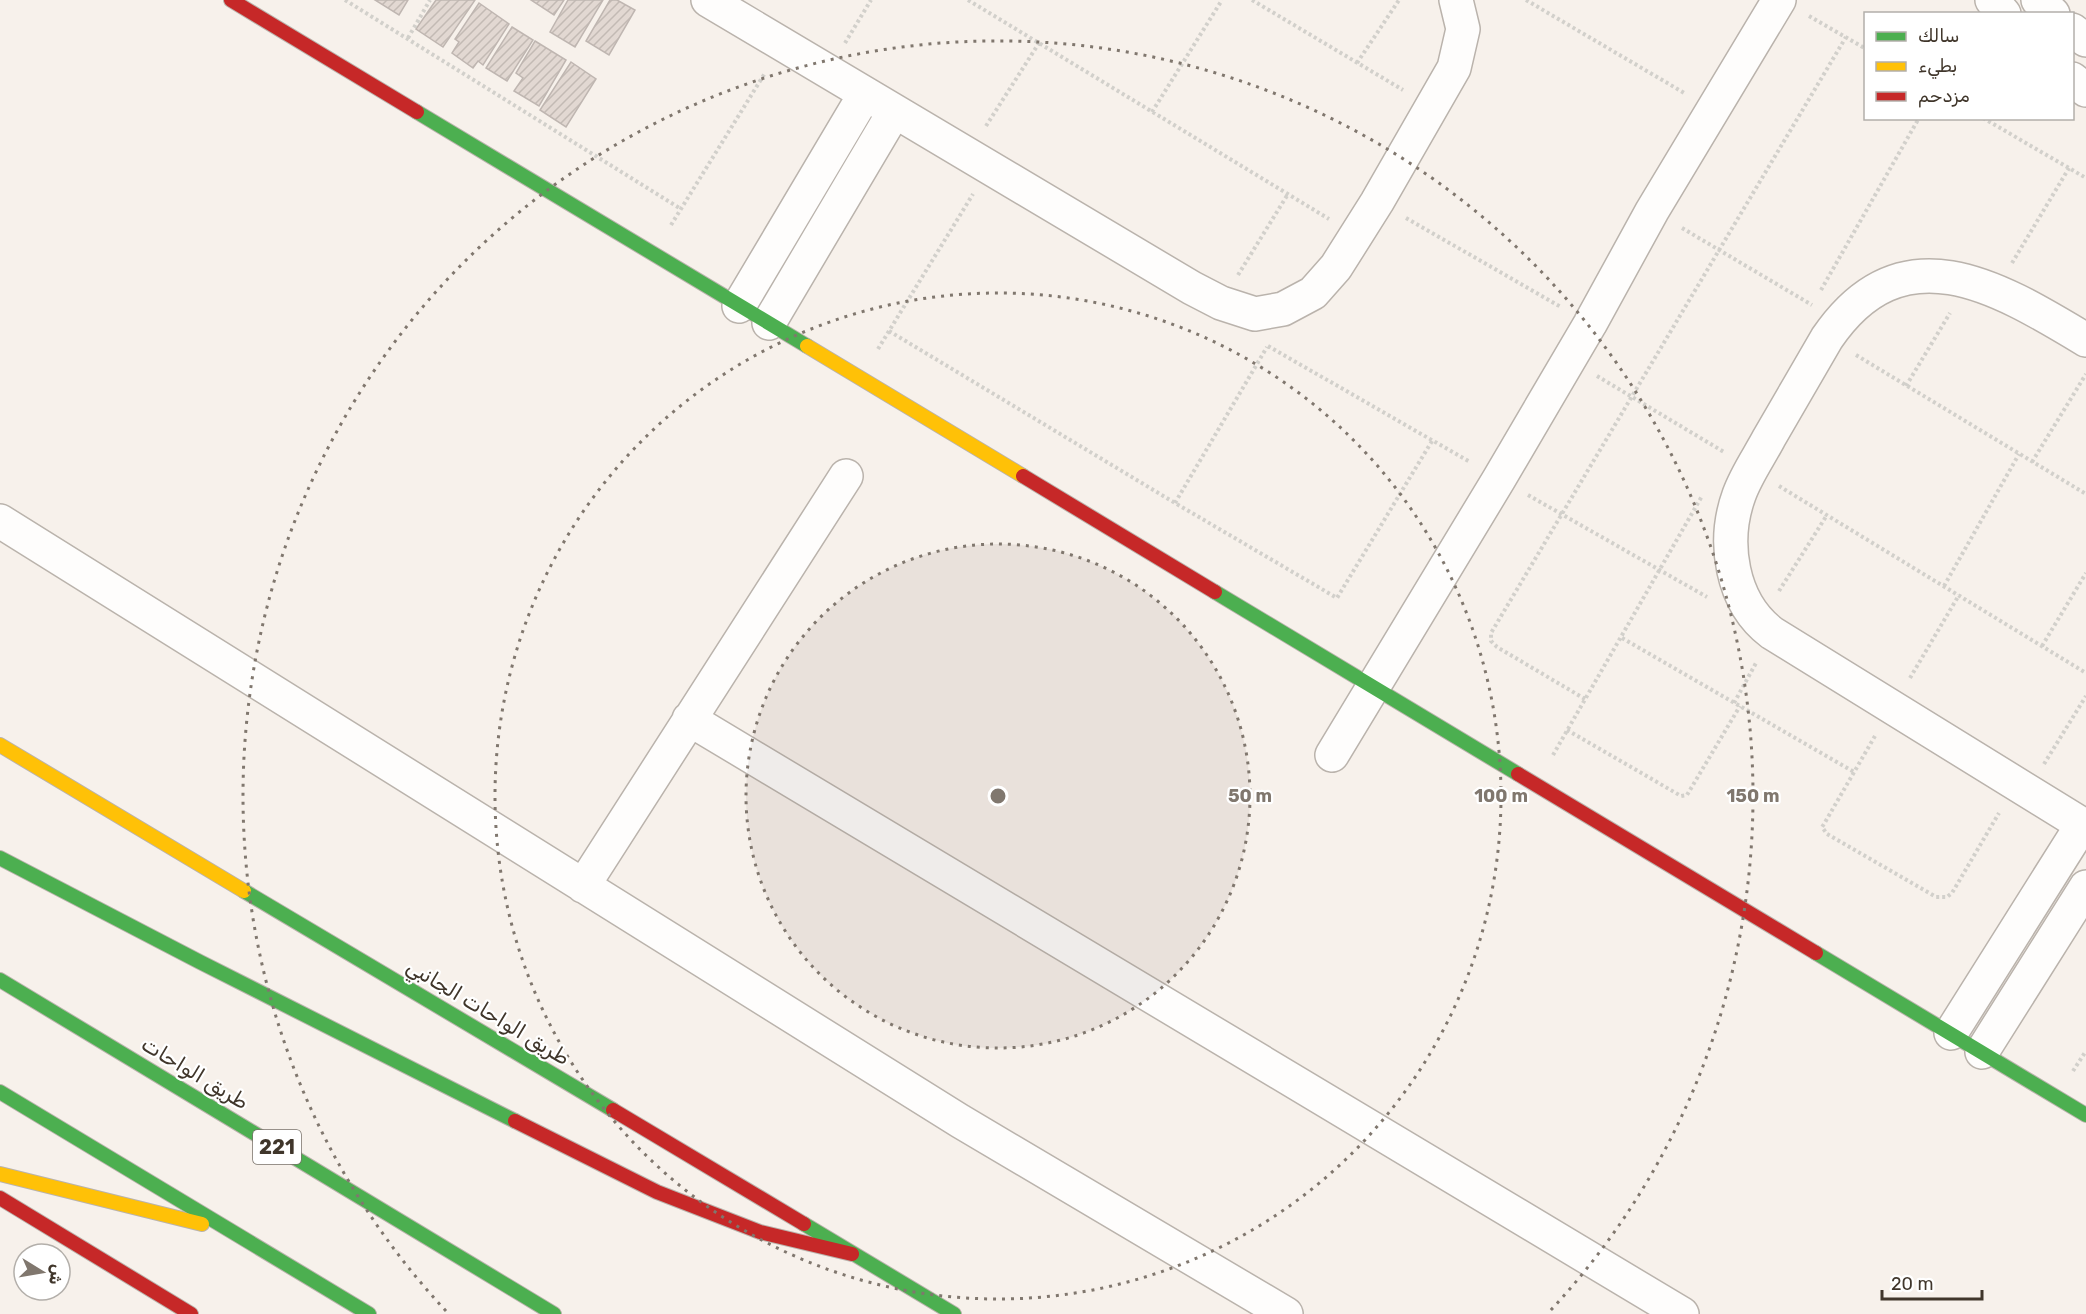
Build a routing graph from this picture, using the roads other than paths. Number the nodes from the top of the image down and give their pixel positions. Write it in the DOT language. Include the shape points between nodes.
graph roads {
  1 [pos="231,0"];
  2 [pos="708,0"];
  3 [pos="1456,0"];
  4 [pos="1992,0"];
  5 [pos="2038,0"];
  6 [pos="1790,5"];
  7 [pos="2002,12"];
  8 [pos="2051,12"];
  9 [pos="2074,31"];
  10 [pos="2086,40"];
  11 [pos="2074,81"];
  12 [pos="2086,90"];
  13 [pos="865,94"];
  14 [pos="894,112"];
  15 [pos="739,306"];
  16 [pos="769,323"];
  17 [pos="2086,340"];
  18 [pos="846,476"];
  19 [pos="0,521"];
  20 [pos="1374,688"];
  21 [pos="689,719"];
  22 [pos="0,746"];
  23 [pos="1332,755"];
  24 [pos="2084,826"];
  25 [pos="0,858"];
  26 [pos="583,886"];
  27 [pos="2086,887"];
  28 [pos="0,980"];
  29 [pos="1950,1033"];
  30 [pos="1982,1052"];
  31 [pos="0,1092"];
  32 [pos="2086,1115"];
  33 [pos="0,1174"];
  34 [pos="0,1198"];
  35 [pos="235,1232"];
  36 [pos="852,1254"];
  37 [pos="191,1314"];
  38 [pos="369,1314"];
  39 [pos="554,1314"];
  40 [pos="954,1314"];
  41 [pos="1286,1314"];
  42 [pos="1682,1314"];
  1 -- 15 [label="main road"];
  2 -- 13 [label="street"];
  3 -- 14 [label="street" via="1463,29 1454,68 1432,108 1336,267 1313,293 1283,309 1255,314 1221,303"];
  4 -- 7 [label="street"];
  5 -- 8 [label="street"];
  6 -- 20 [label="street" via="1713,109"];
  9 -- 10 [label="street"];
  11 -- 12 [label="street"];
  13 -- 14 [label="street"];
  13 -- 15 [label="street"];
  14 -- 16 [label="street"];
  15 -- 16 [label="main road"];
  16 -- 20 [label="main road"];
  17 -- 24 [label="street" via="2028,305 1945,276 1897,280 1875,290 1855,304 1833,329 1739,494 1731,530 1735,576 1758,619 1892,708"];
  18 -- 21 [label="street"];
  19 -- 26 [label="street"];
  20 -- 23 [label="street"];
  20 -- 29 [label="main road"];
  21 -- 26 [label="street"];
  21 -- 42 [label="street"];
  22 -- 36 [label="main road, طريق الواحات الجانبي"];
  24 -- 29 [label="street"];
  25 -- 36 [label="main road" via="657,1192 760,1232"];
  26 -- 41 [label="street" via="960,1121"];
  27 -- 30 [label="street"];
  28 -- 39 [label="main road, طريق الواحات / 221"];
  29 -- 30 [label="main road"];
  30 -- 32 [label="main road"];
  31 -- 35 [label="main road"];
  33 -- 35 [label="main road"];
  34 -- 37 [label="main road"];
  35 -- 38 [label="main road"];
  36 -- 40 [label="main road, طريق الواحات الجانبي"];
}
